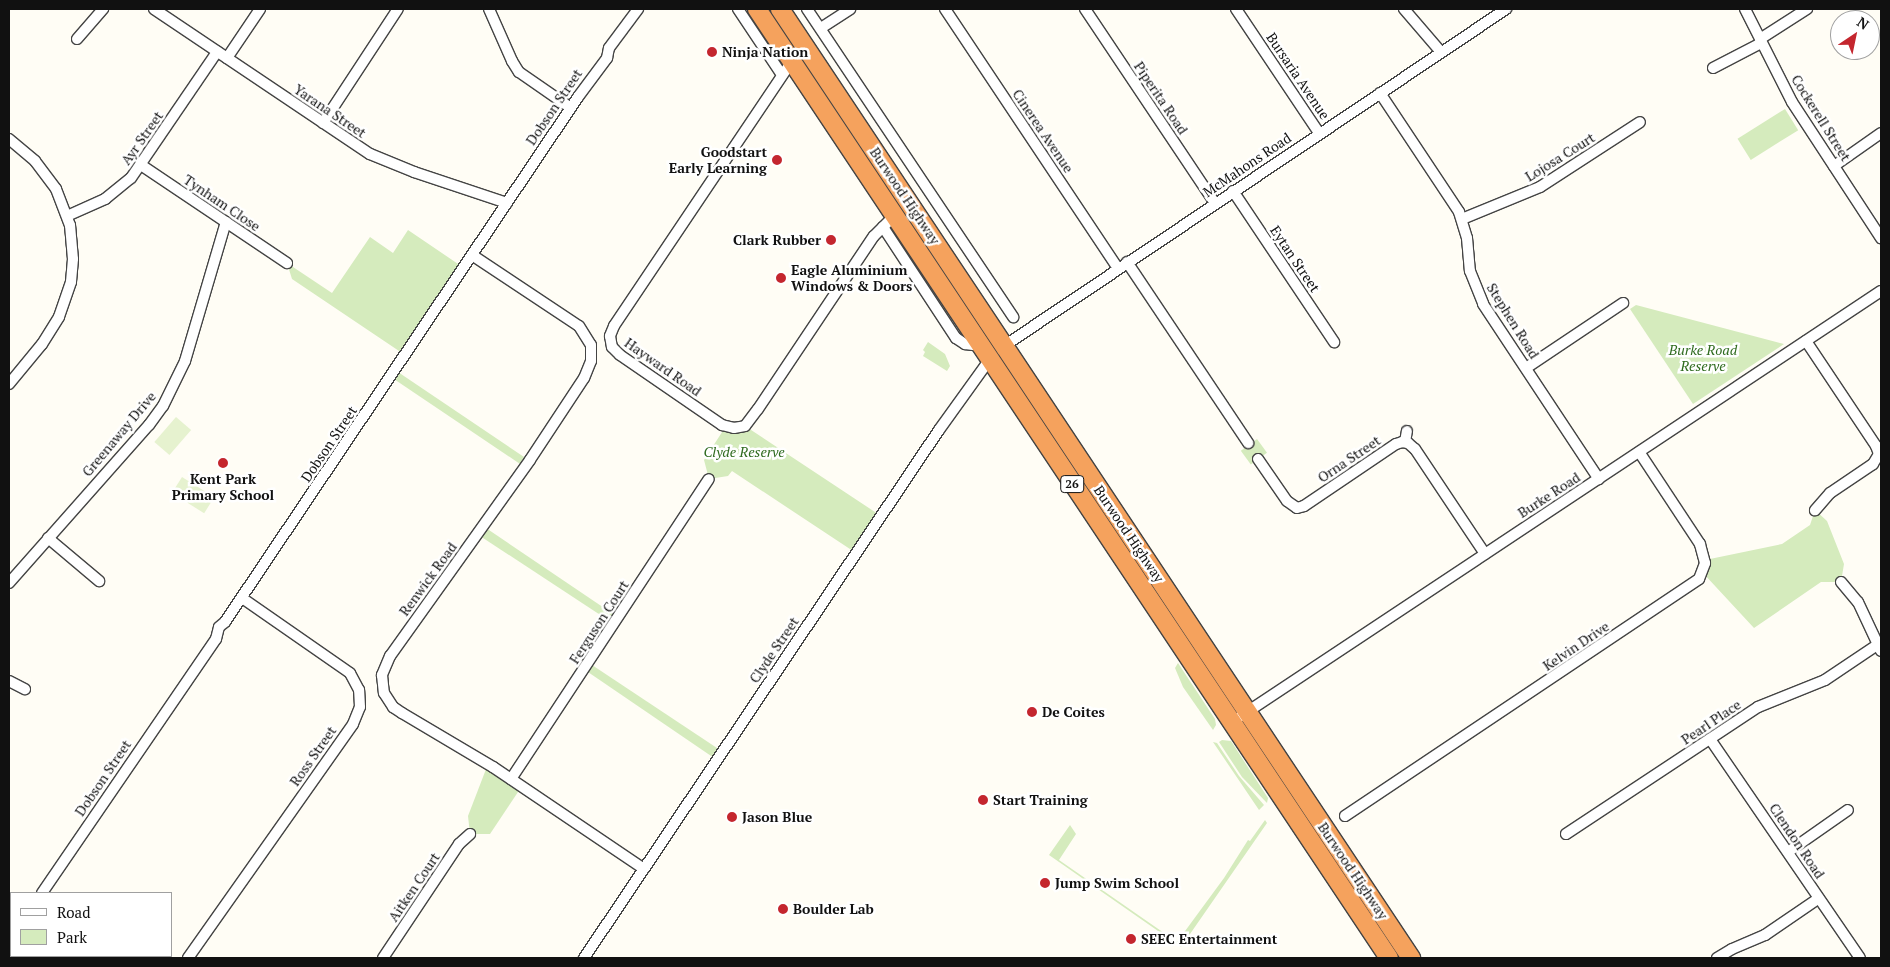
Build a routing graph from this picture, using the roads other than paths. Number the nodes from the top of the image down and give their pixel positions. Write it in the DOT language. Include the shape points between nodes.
graph roads {
  1 [pos="103,9"];
  2 [pos="154,9"];
  3 [pos="260,9"];
  4 [pos="398,9"];
  5 [pos="489,9"];
  6 [pos="638,9"];
  7 [pos="738,9"];
  8 [pos="757,9"];
  9 [pos="780,9"];
  10 [pos="807,9"];
  11 [pos="850,9"];
  12 [pos="945,9"];
  13 [pos="1085,9"];
  14 [pos="1236,9"];
  15 [pos="1404,9"];
  16 [pos="1506,9"];
  17 [pos="1745,9"];
  18 [pos="1807,9"];
  19 [pos="821,28"];
  20 [pos="77,39"];
  21 [pos="1761,41"];
  22 [pos="217,52"];
  23 [pos="1441,52"];
  24 [pos="226,58"];
  25 [pos="787,68"];
  26 [pos="1713,68"];
  27 [pos="1380,93"];
  28 [pos="571,108"];
  29 [pos="1640,122"];
  30 [pos="323,123"];
  31 [pos="1881,133"];
  32 [pos="1320,134"];
  33 [pos="9,139"];
  34 [pos="141,165"];
  35 [pos="1834,166"];
  36 [pos="1232,191"];
  37 [pos="506,203"];
  38 [pos="1215,203"];
  39 [pos="67,216"];
  40 [pos="1462,218"];
  41 [pos="226,222"];
  42 [pos="888,222"];
  43 [pos="1881,238"];
  44 [pos="472,254"];
  45 [pos="286,263"];
  46 [pos="1122,265"];
  47 [pos="1881,291"];
  48 [pos="1623,302"];
  49 [pos="1013,317"];
  50 [pos="1806,341"];
  51 [pos="1334,342"];
  52 [pos="1004,346"];
  53 [pos="985,352"];
  54 [pos="1526,368"];
  55 [pos="9,384"];
  56 [pos="1407,431"];
  57 [pos="1405,442"];
  58 [pos="1248,443"];
  59 [pos="1639,452"];
  60 [pos="1880,458"];
  61 [pos="1258,459"];
  62 [pos="709,479"];
  63 [pos="1599,479"];
  64 [pos="1815,510"];
  65 [pos="48,538"];
  66 [pos="1485,554"];
  67 [pos="99,581"];
  68 [pos="1842,582"];
  69 [pos="9,583"];
  70 [pos="242,598"];
  71 [pos="1879,648"];
  72 [pos="9,681"];
  73 [pos="25,688"];
  74 [pos="1247,712"];
  75 [pos="1232,722"];
  76 [pos="1710,739"];
  77 [pos="511,779"];
  78 [pos="1848,810"];
  79 [pos="1345,816"];
  80 [pos="470,834"];
  81 [pos="1566,834"];
  82 [pos="1788,852"];
  83 [pos="644,869"];
  84 [pos="43,892"];
  85 [pos="1820,898"];
  86 [pos="188,958"];
  87 [pos="382,958"];
  88 [pos="584,958"];
  89 [pos="1389,958"];
  90 [pos="1412,958"];
  91 [pos="1717,958"];
  92 [pos="1860,958"];
  1 -- 20 [label="street"];
  2 -- 22 [label="street, Yarana Street"];
  3 -- 24 [label="street"];
  4 -- 30 [label="street"];
  5 -- 28 [label="street" via="519,72"];
  6 -- 28 [label="street, Dobson Street"];
  7 -- 25 [label="street, Burwood Highway"];
  8 -- 25 [label="highway, Burwood Highway / 26"];
  9 -- 52 [label="highway, Burwood Highway / 26"];
  10 -- 19 [label="street, Burwood Highway"];
  11 -- 19 [label="street"];
  12 -- 46 [label="street, Cinerea Avenue"];
  13 -- 38 [label="street, Piperita Road"];
  14 -- 32 [label="street, Bursaria Avenue"];
  15 -- 23 [label="street"];
  16 -- 23 [label="street, McMahons Road"];
  17 -- 21 [label="street, Cockerell Street"];
  18 -- 21 [label="street"];
  19 -- 49 [label="street, Burwood Highway"];
  21 -- 26 [label="street"];
  21 -- 35 [label="street, Cockerell Street" via="1792,102"];
  22 -- 24 [label="street, Yarana Street"];
  22 -- 34 [label="street, Ayr Street"];
  23 -- 27 [label="street, McMahons Road"];
  24 -- 30 [label="street, Yarana Street"];
  25 -- 42 [label="highway, Burwood Highway / 26"];
  25 -- 42 [label="street, Hayward Road" via="614,326 610,336 612,347 722,425 745,426 874,236"];
  27 -- 32 [label="street, McMahons Road"];
  27 -- 40 [label="street, Stephen Road"];
  28 -- 37 [label="street, Dobson Street"];
  29 -- 40 [label="street, Lojosa Court" via="1540,188"];
  30 -- 37 [label="street, Yarana Street" via="378,159"];
  31 -- 35 [label="street"];
  32 -- 36 [label="street, McMahons Road"];
  33 -- 39 [label="street" via="43,169"];
  34 -- 39 [label="street, Ayr Street" via="110,196"];
  34 -- 41 [label="street, Tynham Close"];
  35 -- 43 [label="street, Cockerell Street"];
  36 -- 38 [label="street, McMahons Road"];
  36 -- 51 [label="street, Eytan Street"];
  37 -- 44 [label="street, Dobson Street"];
  38 -- 46 [label="street, McMahons Road"];
  39 -- 55 [label="street" via="74,259 65,305 47,338"];
  40 -- 54 [label="street, Stephen Road" via="1474,285"];
  41 -- 45 [label="street, Tynham Close"];
  41 -- 65 [label="street, Greenaway Drive" via="188,353 167,398 149,425"];
  42 -- 53 [label="highway, Burwood Highway / 26"];
  44 -- 70 [label="street, Dobson Street"];
  44 -- 77 [label="street, Renwick Road" via="579,326 591,346 591,361 584,378 530,460 390,656 382,681 384,693 393,708"];
  46 -- 52 [label="street, McMahons Road"];
  46 -- 58 [label="street"];
  47 -- 50 [label="street, Burke Road"];
  48 -- 54 [label="street"];
  50 -- 59 [label="street, Burke Road"];
  50 -- 60 [label="street" via="1876,446"];
  52 -- 53 [label="highway"];
  52 -- 74 [label="highway, Burwood Highway / 26"];
  53 -- 75 [label="highway, Burwood Highway / 26"];
  53 -- 83 [label="street, Clyde Street" via="934,436"];
  54 -- 63 [label="street, Stephen Road"];
  56 -- 57 [label="street"];
  57 -- 61 [label="street, Orna Street" via="1396,444 1293,512"];
  57 -- 66 [label="street" via="1415,449"];
  59 -- 63 [label="street, Burke Road"];
  59 -- 79 [label="street, Kelvin Drive" via="1700,544 1705,563 1699,579"];
  60 -- 64 [label="street" via="1830,493"];
  62 -- 77 [label="street, Ferguson Court"];
  63 -- 66 [label="street, Burke Road"];
  65 -- 67 [label="street"];
  65 -- 69 [label="street, Greenaway Drive"];
  66 -- 74 [label="street, Burke Road"];
  68 -- 71 [label="street" via="1858,602"];
  70 -- 84 [label="street, Dobson Street" via="219,627 216,639"];
  70 -- 86 [label="street, Ross Street" via="350,673 360,690 360,707 353,724"];
  71 -- 76 [label="street, Pearl Place" via="1825,680 1758,707"];
  72 -- 73 [label="street"];
  74 -- 75 [label="street, Burke Road"];
  74 -- 90 [label="highway, Burwood Highway / 26"];
  75 -- 89 [label="highway, Burwood Highway / 26"];
  76 -- 81 [label="street, Pearl Place"];
  76 -- 82 [label="street, Clendon Road"];
  77 -- 83 [label="street, Renwick Road"];
  78 -- 82 [label="street"];
  80 -- 87 [label="street, Aitken Court" via="459,844"];
  82 -- 85 [label="street, Clendon Road"];
  83 -- 88 [label="street, Clyde Street"];
  85 -- 91 [label="street" via="1765,935"];
  85 -- 92 [label="street, Clendon Road"];
}
